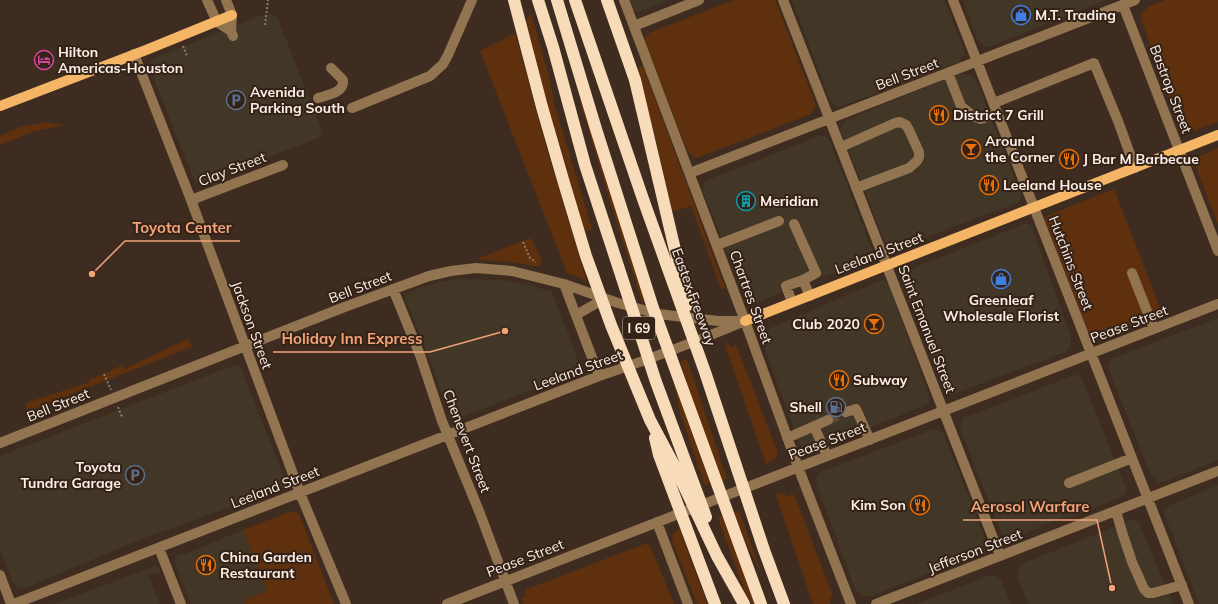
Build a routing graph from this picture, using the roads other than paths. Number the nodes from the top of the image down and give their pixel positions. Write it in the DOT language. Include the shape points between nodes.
graph roads {
  1 [pos="207,0"];
  2 [pos="226,0"];
  3 [pos="472,0"];
  4 [pos="514,0"];
  5 [pos="538,0"];
  6 [pos="557,0"];
  7 [pos="576,0"];
  8 [pos="607,0"];
  9 [pos="624,0"];
  10 [pos="699,0"];
  11 [pos="783,0"];
  12 [pos="954,0"];
  13 [pos="1135,0"];
  14 [pos="1122,5"];
  15 [pos="232,15"];
  16 [pos="217,22"];
  17 [pos="634,26"];
  18 [pos="134,54"];
  19 [pos="977,62"];
  20 [pos="331,68"];
  21 [pos="948,73"];
  22 [pos="318,98"];
  23 [pos="994,103"];
  24 [pos="0,106"];
  25 [pos="352,108"];
  26 [pos="998,114"];
  27 [pos="830,119"];
  28 [pos="1218,135"];
  29 [pos="841,147"];
  30 [pos="1180,150"];
  31 [pos="283,165"];
  32 [pos="1135,168"];
  33 [pos="690,173"];
  34 [pos="856,188"];
  35 [pos="192,200"];
  36 [pos="1034,207"];
  37 [pos="779,221"];
  38 [pos="794,224"];
  39 [pos="716,245"];
  40 [pos="1218,251"];
  41 [pos="887,265"];
  42 [pos="1132,273"];
  43 [pos="803,280"];
  44 [pos="564,284"];
  45 [pos="393,289"];
  46 [pos="810,296"];
  47 [pos="604,299"];
  48 [pos="792,302"];
  49 [pos="1218,304"];
  50 [pos="576,315"];
  51 [pos="745,321"];
  52 [pos="1154,329"];
  53 [pos="245,346"];
  54 [pos="1092,354"];
  55 [pos="705,372"];
  56 [pos="599,376"];
  57 [pos="944,411"];
  58 [pos="846,412"];
  59 [pos="650,420"];
  60 [pos="828,420"];
  61 [pos="814,426"];
  62 [pos="448,435"];
  63 [pos="787,438"];
  64 [pos="870,440"];
  65 [pos="0,443"];
  66 [pos="827,456"];
  67 [pos="1132,458"];
  68 [pos="798,467"];
  69 [pos="1218,471"];
  70 [pos="1070,483"];
  71 [pos="300,493"];
  72 [pos="1148,498"];
  73 [pos="1116,511"];
  74 [pos="657,522"];
  75 [pos="159,548"];
  76 [pos="1000,556"];
  77 [pos="745,559"];
  78 [pos="0,575"];
  79 [pos="505,581"];
  80 [pos="1182,585"];
  81 [pos="12,604"];
  82 [pos="180,604"];
  83 [pos="346,604"];
  84 [pos="447,604"];
  85 [pos="514,604"];
  86 [pos="688,604"];
  87 [pos="715,604"];
  88 [pos="738,604"];
  89 [pos="744,604"];
  90 [pos="762,604"];
  91 [pos="768,604"];
  92 [pos="784,604"];
  93 [pos="851,604"];
  94 [pos="876,604"];
  95 [pos="1189,604"];
  1 -- 16 [label="street"];
  2 -- 15 [label="street"];
  3 -- 25 [label="street" via="448,55 436,71 430,76"];
  4 -- 59 [label="highway" via="542,107 586,256"];
  5 -- 88 [label="highway, I 69" via="585,165 654,374"];
  6 -- 77 [label="highway" via="653,308"];
  7 -- 55 [label="highway, Eastex Freeway"];
  8 -- 55 [label="highway" via="635,80"];
  9 -- 17 [label="street, Chartres Street"];
  10 -- 17 [label="street"];
  11 -- 27 [label="street, Saint Emanuel Street"];
  12 -- 19 [label="street, Hutchins Street"];
  13 -- 14 [label="street, Bell Street"];
  14 -- 19 [label="street, Bell Street"];
  14 -- 30 [label="street, Bastrop Street"];
  15 -- 16 [label="main road"];
  15 -- 16 [label="street" via="232,34"];
  16 -- 18 [label="main road"];
  17 -- 33 [label="street, Chartres Street"];
  18 -- 24 [label="main road"];
  18 -- 35 [label="street, Jackson Street"];
  19 -- 21 [label="street, Bell Street"];
  19 -- 23 [label="street, Hutchins Street"];
  20 -- 22 [label="street" via="344,84 341,89"];
  21 -- 26 [label="street" via="961,106 973,116 981,119"];
  21 -- 27 [label="street, Bell Street"];
  23 -- 26 [label="street, Hutchins Street"];
  23 -- 32 [label="street" via="1094,63"];
  26 -- 36 [label="street, Hutchins Street"];
  27 -- 29 [label="street, Saint Emanuel Street"];
  27 -- 33 [label="street, Bell Street"];
  28 -- 30 [label="main road, Leeland Street"];
  29 -- 34 [label="street, Saint Emanuel Street"];
  29 -- 34 [label="street" via="900,122 906,125 919,152 917,161 909,168"];
  30 -- 32 [label="main road, Leeland Street"];
  30 -- 40 [label="street, Bastrop Street"];
  31 -- 35 [label="street, Clay Street"];
  32 -- 36 [label="main road, Leeland Street"];
  33 -- 39 [label="street, Chartres Street"];
  34 -- 41 [label="street, Saint Emanuel Street"];
  35 -- 53 [label="street, Jackson Street"];
  36 -- 41 [label="main road, Leeland Street"];
  36 -- 54 [label="street, Hutchins Street"];
  37 -- 39 [label="street"];
  38 -- 43 [label="street" via="816,273"];
  39 -- 51 [label="street, Chartres Street"];
  41 -- 46 [label="main road, Leeland Street"];
  41 -- 57 [label="street, Saint Emanuel Street"];
  42 -- 52 [label="street"];
  43 -- 46 [label="street"];
  43 -- 48 [label="street" via="786,286"];
  44 -- 45 [label="street, Bell Street" via="512,271 476,268 429,276"];
  44 -- 47 [label="street, Bell Street"];
  44 -- 50 [label="street"];
  45 -- 53 [label="street, Bell Street"];
  45 -- 62 [label="street, Chenevert Street"];
  46 -- 48 [label="main road, Leeland Street"];
  47 -- 50 [label="street"];
  47 -- 51 [label="street, Bell Street" via="658,314 718,321"];
  48 -- 51 [label="main road, Leeland Street"];
  49 -- 52 [label="street, Pease Street"];
  50 -- 56 [label="street"];
  51 -- 56 [label="street, Leeland Street"];
  51 -- 63 [label="street, Chartres Street"];
  52 -- 54 [label="street, Pease Street"];
  53 -- 65 [label="street, Bell Street"];
  53 -- 71 [label="street, Jackson Street"];
  54 -- 57 [label="street, Pease Street"];
  54 -- 67 [label="street, Hutchins Street"];
  55 -- 92 [label="highway, Eastex Freeway"];
  56 -- 62 [label="street, Leeland Street"];
  57 -- 64 [label="street, Pease Street"];
  57 -- 76 [label="street, Saint Emanuel Street"];
  58 -- 64 [label="street" via="856,409"];
  59 -- 87 [label="highway" via="659,455"];
  59 -- 89 [label="highway" via="674,464 717,556"];
  60 -- 61 [label="street"];
  61 -- 63 [label="street"];
  61 -- 66 [label="street"];
  62 -- 71 [label="street, Leeland Street"];
  62 -- 79 [label="street, Chenevert Street"];
  63 -- 68 [label="street, Chartres Street"];
  64 -- 66 [label="street, Pease Street"];
  66 -- 68 [label="street, Pease Street"];
  67 -- 70 [label="street"];
  67 -- 72 [label="street, Hutchins Street"];
  68 -- 74 [label="street, Pease Street"];
  68 -- 93 [label="street, Chartres Street"];
  69 -- 72 [label="street, Jefferson Street"];
  71 -- 75 [label="street, Leeland Street"];
  71 -- 83 [label="street, Jackson Street"];
  72 -- 73 [label="street, Jefferson Street"];
  72 -- 80 [label="street, Hutchins Street"];
  73 -- 76 [label="street, Jefferson Street"];
  73 -- 80 [label="street" via="1132,562 1144,589 1148,593 1153,593"];
  74 -- 79 [label="street, Pease Street"];
  74 -- 86 [label="street"];
  75 -- 81 [label="street, Leeland Street"];
  75 -- 82 [label="street"];
  76 -- 94 [label="street, Jefferson Street"];
  77 -- 90 [label="highway"];
  77 -- 91 [label="highway"];
  78 -- 81 [label="street"];
  79 -- 84 [label="street, Pease Street"];
  79 -- 85 [label="street, Chenevert Street"];
  80 -- 95 [label="street, Hutchins Street"];
}
